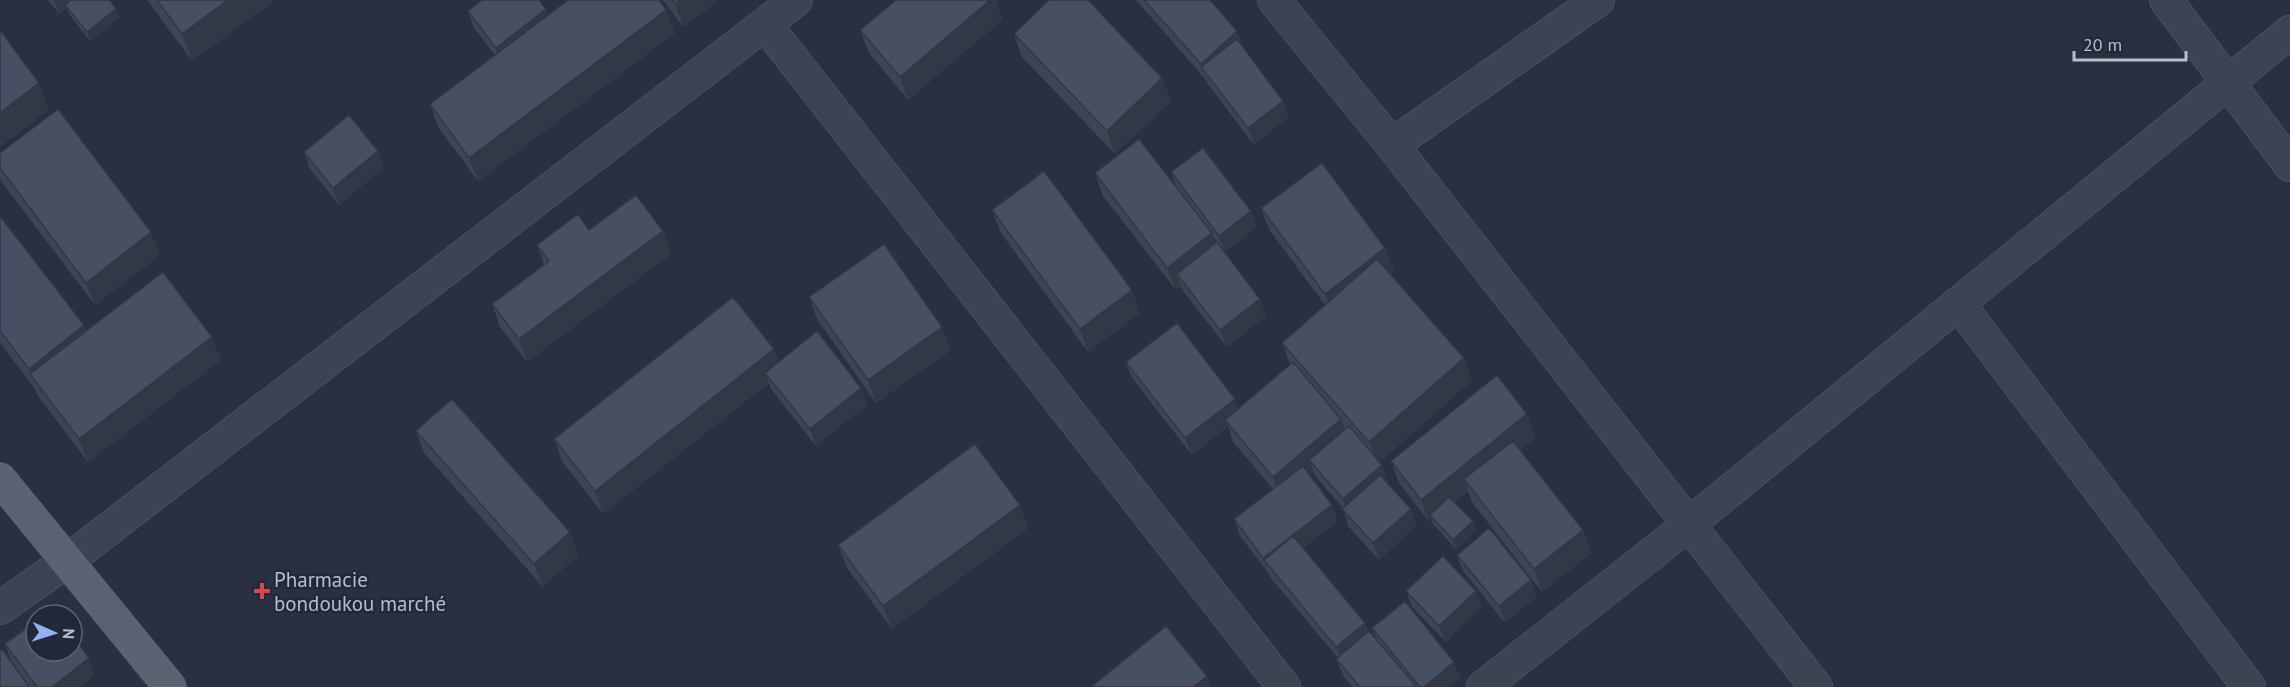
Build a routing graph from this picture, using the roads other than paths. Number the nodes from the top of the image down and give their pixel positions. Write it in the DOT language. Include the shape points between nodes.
graph roads {
  1 [pos="796,0"];
  2 [pos="1274,0"];
  3 [pos="1598,0"];
  4 [pos="2166,0"];
  5 [pos="765,24"];
  6 [pos="2290,32"];
  7 [pos="2228,82"];
  8 [pos="1392,145"];
  9 [pos="2290,165"];
  10 [pos="1958,303"];
  11 [pos="0,479"];
  12 [pos="1688,525"];
  13 [pos="68,561"];
  14 [pos="0,608"];
  15 [pos="170,687"];
  16 [pos="1284,687"];
  17 [pos="1483,687"];
  18 [pos="1816,687"];
  19 [pos="2249,687"];
  1 -- 5 [label="street"];
  2 -- 8 [label="street"];
  3 -- 8 [label="street"];
  4 -- 7 [label="street"];
  5 -- 13 [label="street"];
  5 -- 16 [label="street"];
  6 -- 7 [label="street"];
  7 -- 9 [label="street"];
  7 -- 10 [label="street"];
  8 -- 12 [label="street"];
  10 -- 12 [label="street"];
  10 -- 19 [label="street"];
  11 -- 13 [label="main road"];
  12 -- 17 [label="street"];
  12 -- 18 [label="street"];
  13 -- 14 [label="street"];
  13 -- 15 [label="main road"];
}
